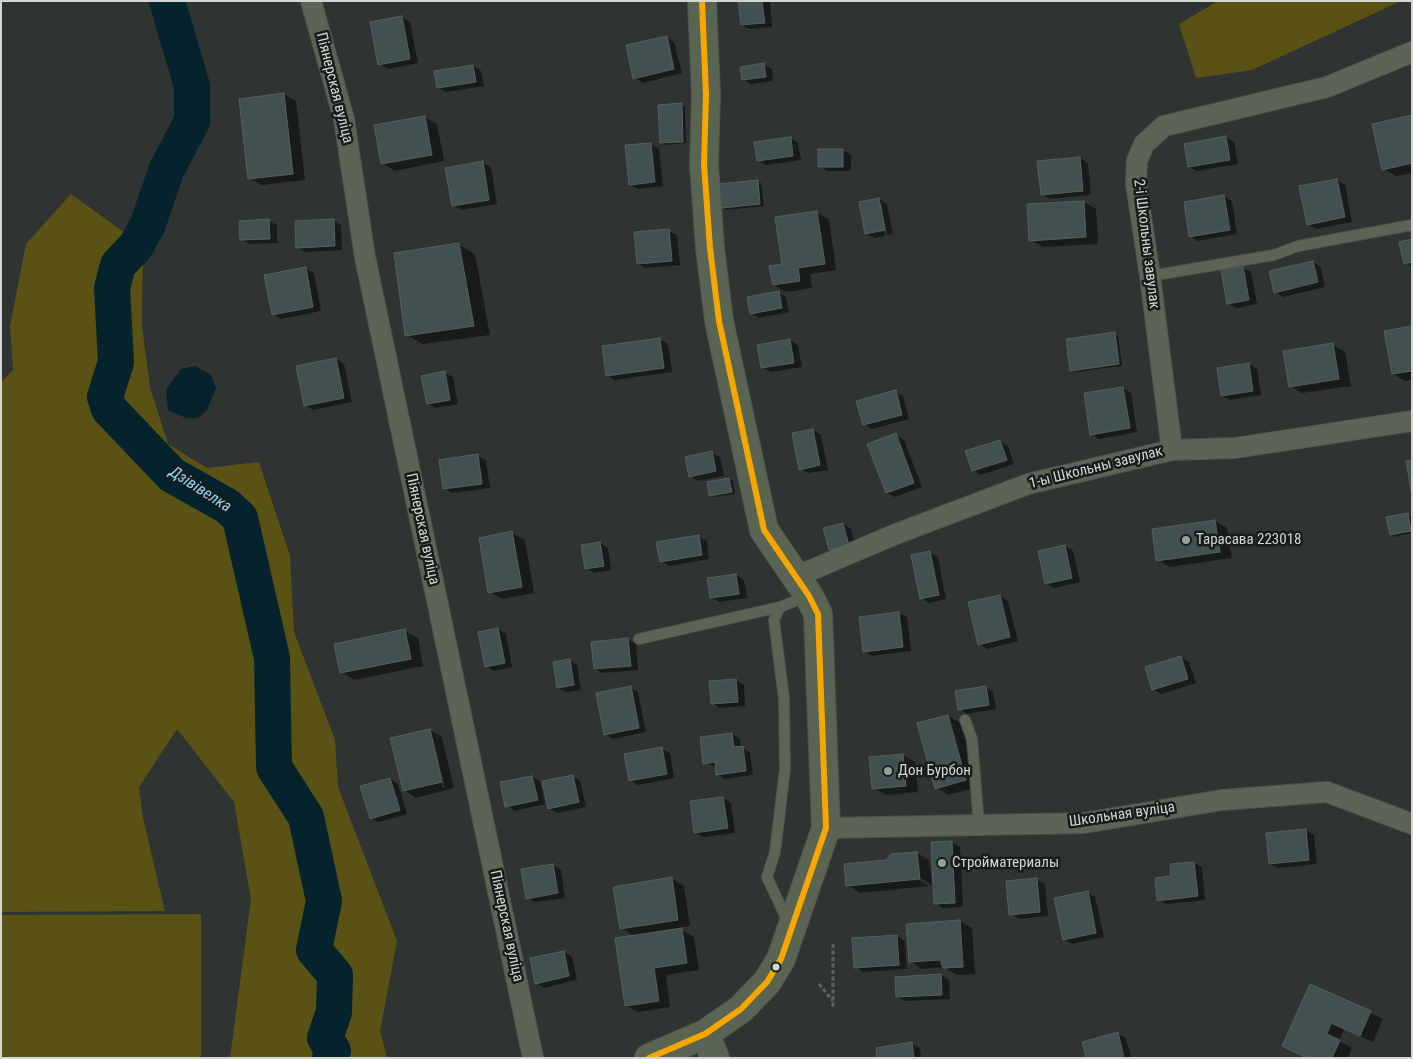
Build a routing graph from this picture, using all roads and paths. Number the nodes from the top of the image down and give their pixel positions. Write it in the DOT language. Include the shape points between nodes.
graph roads {
  1 [pos="312,1"];
  2 [pos="702,1"];
  3 [pos="1412,52"];
  4 [pos="1412,225"];
  5 [pos="1150,276"];
  6 [pos="1412,421"];
  7 [pos="1172,450"];
  8 [pos="802,586"];
  9 [pos="780,607"];
  10 [pos="639,639"];
  11 [pos="965,720"];
  12 [pos="1412,824"];
  13 [pos="979,825"];
  14 [pos="826,828"];
  15 [pos="791,929"];
  16 [pos="833,944"];
  17 [pos="819,984"];
  18 [pos="833,1001"];
  19 [pos="833,1008"];
  20 [pos="710,1046"];
  21 [pos="533,1058"];
  22 [pos="649,1058"];
  1 -- 21 [label="street, Піянерская вуліца" via="344,119 365,257"];
  2 -- 8 [label="street" via="706,95 704,164 710,248 720,321 764,530"];
  3 -- 5 [label="street, 2-і Школьны завулак" via="1327,87 1164,126 1144,144 1138,161 1136,183"];
  4 -- 5 [label="lane" via="1298,246 1274,255"];
  5 -- 7 [label="street, 2-і Школьны завулак"];
  6 -- 7 [label="street, 1-ы Школьны завулак" via="1236,448"];
  7 -- 8 [label="street, 1-ы Школьны завулак" via="1028,484 896,534"];
  8 -- 9 [label="lane"];
  8 -- 14 [label="street" via="818,614"];
  9 -- 10 [label="lane"];
  9 -- 15 [label="lane" via="774,620 784,699 785,769 775,852 768,877"];
  11 -- 13 [label="lane" via="972,739"];
  12 -- 13 [label="street, Школьная вуліца" via="1327,792 1222,800 1084,823"];
  13 -- 14 [label="street, Школьная вуліца"];
  14 -- 15 [label="street"];
  15 -- 20 [label="street" via="781,959 767,982"];
  16 -- 18 [label="path"];
  17 -- 18 [label="path"];
  18 -- 19 [label="path"];
  20 -- 22 [label="street"];
}
